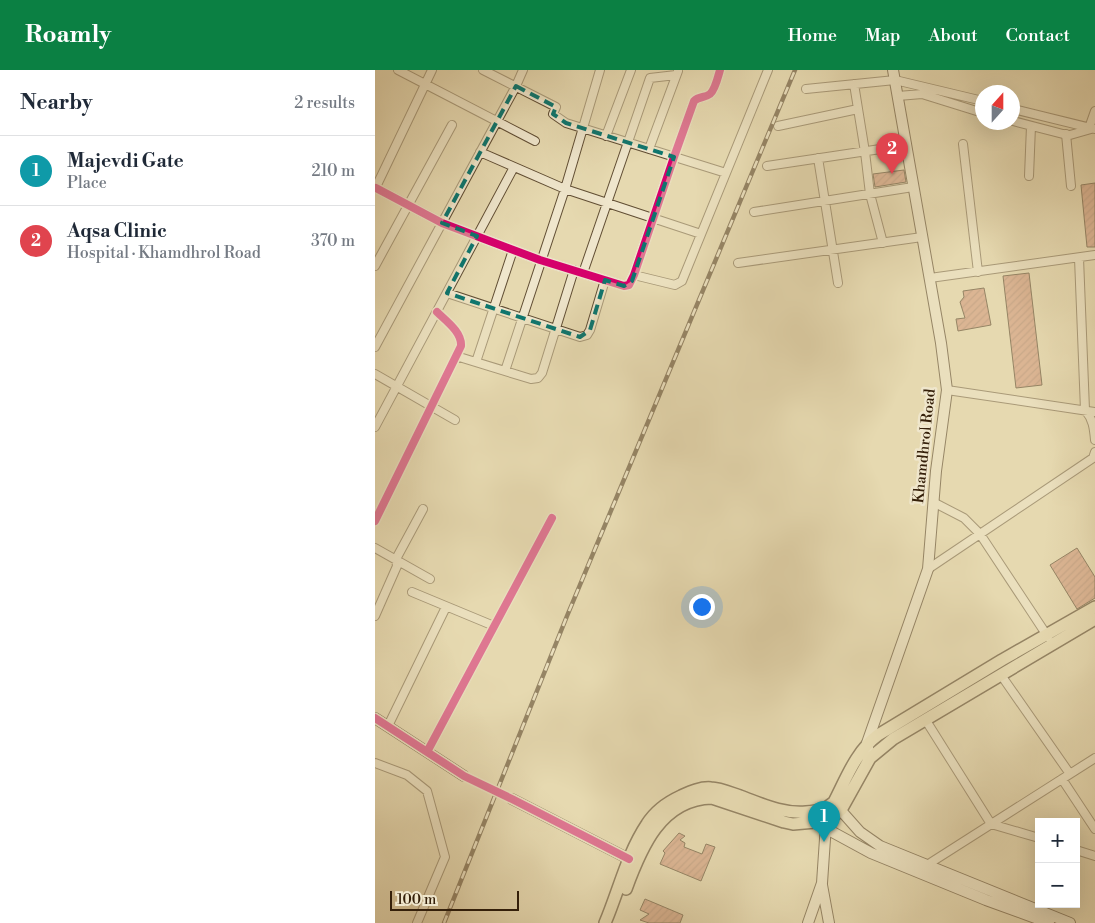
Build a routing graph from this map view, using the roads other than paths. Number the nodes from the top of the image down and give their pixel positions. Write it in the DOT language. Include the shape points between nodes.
graph roads {
  1 [pos="398,70"];
  2 [pos="432,70"];
  3 [pos="483,70"];
  4 [pos="523,70"];
  5 [pos="600,70"];
  6 [pos="631,70"];
  7 [pos="720,70"];
  8 [pos="768,70"];
  9 [pos="677,72"];
  10 [pos="894,75"];
  11 [pos="854,84"];
  12 [pos="425,85"];
  13 [pos="516,86"];
  14 [pos="806,89"];
  15 [pos="898,96"];
  16 [pos="975,99"];
  17 [pos="858,109"];
  18 [pos="975,110"];
  19 [pos="1020,111"];
  20 [pos="1095,111"];
  21 [pos="497,120"];
  22 [pos="1020,123"];
  23 [pos="452,125"];
  24 [pos="778,126"];
  25 [pos="1031,126"];
  26 [pos="1092,128"];
  27 [pos="583,129"];
  28 [pos="1066,134"];
  29 [pos="606,136"];
  30 [pos="535,141"];
  31 [pos="628,142"];
  32 [pos="963,144"];
  33 [pos="907,146"];
  34 [pos="649,149"];
  35 [pos="480,152"];
  36 [pos="865,152"];
  37 [pos="674,156"];
  38 [pos="818,158"];
  39 [pos="767,166"];
  40 [pos="514,167"];
  41 [pos="379,173"];
  42 [pos="726,173"];
  43 [pos="1029,176"];
  44 [pos="1071,186"];
  45 [pos="913,187"];
  46 [pos="375,189"];
  47 [pos="565,189"];
  48 [pos="870,194"];
  49 [pos="825,201"];
  50 [pos="607,203"];
  51 [pos="408,206"];
  52 [pos="754,212"];
  53 [pos="653,218"];
  54 [pos="442,223"];
  55 [pos="701,234"];
  56 [pos="477,236"];
  57 [pos="922,238"];
  58 [pos="883,243"];
  59 [pos="513,250"];
  60 [pos="833,250"];
  61 [pos="1095,255"];
  62 [pos="1079,258"];
  63 [pos="540,260"];
  64 [pos="738,262"];
  65 [pos="375,266"];
  66 [pos="574,270"];
  67 [pos="978,272"];
  68 [pos="583,273"];
  69 [pos="634,275"];
  70 [pos="930,278"];
  71 [pos="605,280"];
  72 [pos="837,284"];
  73 [pos="447,292"];
  74 [pos="494,308"];
  75 [pos="437,312"];
  76 [pos="522,317"];
  77 [pos="555,328"];
  78 [pos="375,347"];
  79 [pos="456,356"];
  80 [pos="476,362"];
  81 [pos="505,371"];
  82 [pos="375,374"];
  83 [pos="397,387"];
  84 [pos="947,390"];
  85 [pos="431,406"];
  86 [pos="1085,410"];
  87 [pos="1095,412"];
  88 [pos="455,420"];
  89 [pos="375,427"];
  90 [pos="1095,440"];
  91 [pos="1095,452"];
  92 [pos="933,502"];
  93 [pos="423,509"];
  94 [pos="552,518"];
  95 [pos="375,521"];
  96 [pos="980,534"];
  97 [pos="375,548"];
  98 [pos="397,559"];
  99 [pos="928,569"];
  100 [pos="430,579"];
  101 [pos="412,592"];
  102 [pos="446,606"];
  103 [pos="1095,607"];
  104 [pos="375,616"];
  105 [pos="1095,619"];
  106 [pos="494,626"];
  107 [pos="1047,634"];
  108 [pos="1053,645"];
  109 [pos="1001,676"];
  110 [pos="375,718"];
  111 [pos="925,719"];
  112 [pos="388,726"];
  113 [pos="867,743"];
  114 [pos="427,752"];
  115 [pos="870,758"];
  116 [pos="1095,758"];
  117 [pos="375,763"];
  118 [pos="1070,774"];
  119 [pos="464,776"];
  120 [pos="1062,778"];
  121 [pos="513,799"];
  122 [pos="834,807"];
  123 [pos="826,824"];
  124 [pos="991,824"];
  125 [pos="1095,829"];
  126 [pos="1035,837"];
  127 [pos="1080,851"];
  128 [pos="1095,856"];
  129 [pos="629,859"];
  130 [pos="927,865"];
  131 [pos="822,883"];
  132 [pos="417,923"];
  133 [pos="605,923"];
  134 [pos="614,923"];
  135 [pos="808,923"];
  136 [pos="829,923"];
  137 [pos="1049,923"];
  138 [pos="1070,923"];
  1 -- 12 [label="street"];
  2 -- 12 [label="street"];
  3 -- 13 [label="street"];
  4 -- 13 [label="street"];
  5 -- 27 [label="street"];
  6 -- 29 [label="street"];
  7 -- 37 [label="street" via="712,92 694,101"];
  8 -- 42 [label="street"];
  9 -- 31 [label="street" via="650,78"];
  9 -- 34 [label="street"];
  10 -- 11 [label="street"];
  10 -- 15 [label="main road, Khamdhrol Road"];
  10 -- 16 [label="street"];
  11 -- 14 [label="street"];
  11 -- 17 [label="street"];
  12 -- 21 [label="street"];
  12 -- 41 [label="street"];
  13 -- 21 [label="street"];
  13 -- 27 [label="street" via="556,107 553,114 566,123"];
  15 -- 18 [label="street" via="922,94"];
  15 -- 33 [label="main road, Khamdhrol Road"];
  17 -- 24 [label="street"];
  17 -- 36 [label="street"];
  19 -- 26 [label="street"];
  20 -- 26 [label="street"];
  21 -- 30 [label="street"];
  21 -- 35 [label="street"];
  22 -- 25 [label="street"];
  23 -- 51 [label="street"];
  25 -- 28 [label="street"];
  25 -- 43 [label="street"];
  26 -- 28 [label="street"];
  27 -- 29 [label="street"];
  27 -- 47 [label="street"];
  28 -- 44 [label="street"];
  29 -- 31 [label="street"];
  31 -- 34 [label="street"];
  31 -- 50 [label="street"];
  32 -- 67 [label="street"];
  33 -- 36 [label="street"];
  33 -- 45 [label="main road, Khamdhrol Road"];
  34 -- 37 [label="street"];
  35 -- 40 [label="street"];
  35 -- 54 [label="street"];
  36 -- 38 [label="street"];
  36 -- 48 [label="street"];
  37 -- 42 [label="street"];
  37 -- 53 [label="street"];
  38 -- 39 [label="street"];
  38 -- 49 [label="street"];
  40 -- 47 [label="street"];
  40 -- 56 [label="street"];
  41 -- 46 [label="street"];
  42 -- 55 [label="street"];
  45 -- 48 [label="street"];
  45 -- 57 [label="main road, Khamdhrol Road"];
  46 -- 51 [label="street"];
  47 -- 50 [label="street"];
  47 -- 63 [label="street"];
  48 -- 49 [label="street"];
  48 -- 58 [label="street"];
  49 -- 52 [label="street"];
  49 -- 60 [label="street"];
  50 -- 53 [label="street"];
  50 -- 68 [label="street"];
  51 -- 54 [label="street"];
  51 -- 65 [label="street"];
  53 -- 55 [label="street"];
  53 -- 69 [label="street"];
  54 -- 56 [label="street"];
  54 -- 78 [label="street"];
  55 -- 69 [label="street" via="679,284"];
  56 -- 59 [label="street"];
  56 -- 73 [label="street"];
  57 -- 58 [label="street"];
  57 -- 70 [label="main road, Khamdhrol Road"];
  58 -- 60 [label="street"];
  59 -- 63 [label="street"];
  59 -- 74 [label="street"];
  60 -- 64 [label="street"];
  60 -- 72 [label="street"];
  61 -- 62 [label="street"];
  62 -- 67 [label="street"];
  62 -- 86 [label="street"];
  63 -- 66 [label="street"];
  63 -- 76 [label="street"];
  66 -- 68 [label="street"];
  66 -- 77 [label="street"];
  67 -- 70 [label="street"];
  68 -- 71 [label="street"];
  69 -- 71 [label="street" via="629,285 624,286"];
  70 -- 84 [label="main road, Khamdhrol Road"];
  71 -- 77 [label="street" via="587,335 580,337"];
  73 -- 74 [label="street"];
  73 -- 75 [label="street"];
  74 -- 76 [label="street"];
  74 -- 80 [label="street"];
  75 -- 79 [label="street" via="462,340"];
  75 -- 83 [label="street"];
  76 -- 77 [label="street"];
  76 -- 81 [label="street"];
  77 -- 81 [label="street" via="538,378"];
  79 -- 80 [label="street"];
  79 -- 85 [label="street"];
  80 -- 81 [label="street"];
  82 -- 83 [label="street"];
  83 -- 85 [label="street"];
  83 -- 89 [label="street"];
  84 -- 86 [label="street"];
  84 -- 92 [label="main road, Khamdhrol Road"];
  85 -- 88 [label="street"];
  85 -- 95 [label="street"];
  86 -- 87 [label="street"];
  86 -- 90 [label="street" via="1091,417"];
  91 -- 96 [label="street" via="1093,458"];
  92 -- 96 [label="street" via="963,518"];
  92 -- 99 [label="main road, Khamdhrol Road"];
  93 -- 98 [label="street"];
  94 -- 106 [label="street"];
  96 -- 99 [label="street"];
  96 -- 107 [label="street"];
  97 -- 98 [label="street"];
  98 -- 100 [label="street"];
  98 -- 104 [label="street" via="397,566"];
  99 -- 113 [label="main road, Khamdhrol Road"];
  101 -- 102 [label="street"];
  102 -- 106 [label="street"];
  102 -- 112 [label="street"];
  103 -- 107 [label="main road"];
  105 -- 108 [label="main road"];
  106 -- 114 [label="street"];
  107 -- 108 [label="street"];
  107 -- 113 [label="main road"];
  108 -- 109 [label="main road"];
  109 -- 111 [label="main road"];
  109 -- 118 [label="street"];
  110 -- 112 [label="main road"];
  111 -- 115 [label="main road"];
  111 -- 124 [label="street"];
  112 -- 114 [label="main road"];
  113 -- 115 [label="main road"];
  113 -- 122 [label="main road"];
  114 -- 119 [label="main road"];
  115 -- 122 [label="main road"];
  116 -- 118 [label="street"];
  117 -- 132 [label="street" via="407,775 427,790 445,857"];
  118 -- 120 [label="street"];
  120 -- 124 [label="street"];
  120 -- 125 [label="street"];
  121 -- 129 [label="main road"];
  122 -- 123 [label="main road"];
  122 -- 129 [label="main road" via="797,812 775,809 710,787 693,790 658,810"];
  122 -- 130 [label="main road" via="874,843"];
  123 -- 131 [label="main road"];
  123 -- 134 [label="main road" via="793,824 712,798 688,802 668,815 641,852"];
  123 -- 137 [label="main road" via="871,853"];
  124 -- 126 [label="street"];
  124 -- 130 [label="street"];
  127 -- 128 [label="street"];
  129 -- 133 [label="main road"];
  130 -- 138 [label="main road"];
  131 -- 135 [label="main road"];
  131 -- 136 [label="main road"];
}
